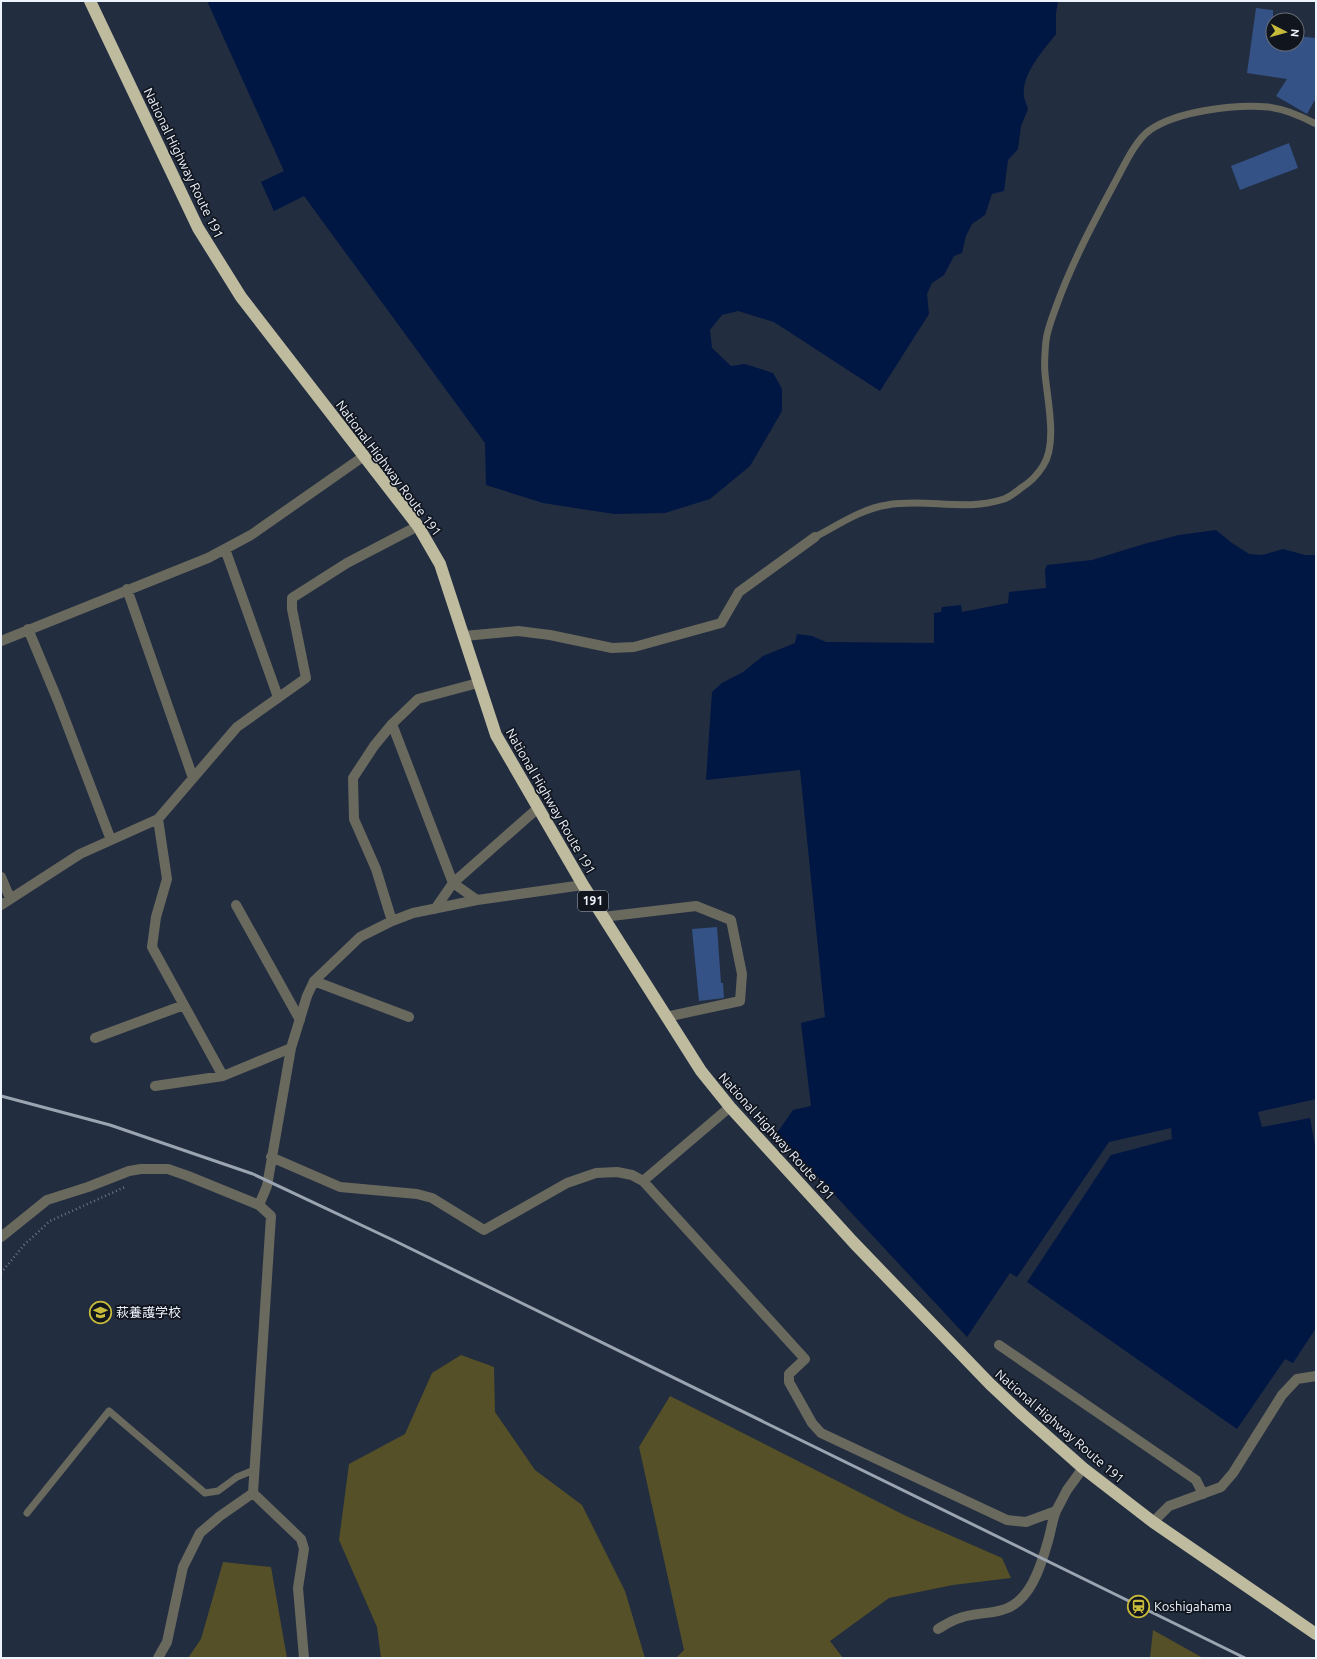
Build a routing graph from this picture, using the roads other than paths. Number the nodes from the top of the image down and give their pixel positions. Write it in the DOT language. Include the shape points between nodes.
graph roads {
  1 [pos="90,1"];
  2 [pos="1316,124"];
  3 [pos="364,456"];
  4 [pos="418,526"];
  5 [pos="815,537"];
  6 [pos="225,549"];
  7 [pos="127,589"];
  8 [pos="28,629"];
  9 [pos="464,636"];
  10 [pos="1,641"];
  11 [pos="478,683"];
  12 [pos="278,697"];
  13 [pos="392,724"];
  14 [pos="193,778"];
  15 [pos="538,808"];
  16 [pos="158,819"];
  17 [pos="111,840"];
  18 [pos="1,877"];
  19 [pos="453,883"];
  20 [pos="583,885"];
  21 [pos="10,898"];
  22 [pos="477,900"];
  23 [pos="1,905"];
  24 [pos="236,905"];
  25 [pos="435,909"];
  26 [pos="603,917"];
  27 [pos="392,921"];
  28 [pos="314,982"];
  29 [pos="184,1005"];
  30 [pos="409,1017"];
  31 [pos="666,1017"];
  32 [pos="300,1020"];
  33 [pos="95,1038"];
  34 [pos="291,1048"];
  35 [pos="223,1076"];
  36 [pos="155,1086"];
  37 [pos="730,1107"];
  38 [pos="271,1157"];
  39 [pos="643,1181"];
  40 [pos="259,1205"];
  41 [pos="1,1237"];
  42 [pos="999,1345"];
  43 [pos="1316,1376"];
  44 [pos="1084,1468"];
  45 [pos="254,1470"];
  46 [pos="253,1493"];
  47 [pos="1203,1494"];
  48 [pos="1056,1512"];
  49 [pos="26,1513"];
  50 [pos="1153,1522"];
  51 [pos="938,1629"];
  52 [pos="1316,1634"];
  53 [pos="158,1658"];
  54 [pos="304,1658"];
  1 -- 3 [label="highway, National Highway Route 191 / 191" via="198,228 241,297"];
  2 -- 5 [label="lane" via="1301,116 1269,107 1229,107 1198,112 1164,122 1148,131 1132,152 1083,245 1050,323 1046,340 1045,371 1050,447 1044,465 1027,484 1006,498 970,506 912,502 884,505 856,515"];
  3 -- 4 [label="highway, National Highway Route 191 / 191"];
  3 -- 6 [label="street" via="251,535"];
  4 -- 9 [label="highway, National Highway Route 191 / 191" via="440,564"];
  4 -- 12 [label="street" via="347,563 292,598 306,678"];
  5 -- 9 [label="street" via="739,592 721,623 660,641 634,648 612,648 518,631"];
  6 -- 7 [label="street"];
  6 -- 12 [label="street"];
  7 -- 8 [label="street"];
  7 -- 14 [label="street"];
  8 -- 10 [label="street"];
  8 -- 17 [label="street"];
  9 -- 11 [label="highway, National Highway Route 191 / 191"];
  11 -- 13 [label="street" via="418,699"];
  11 -- 15 [label="highway, National Highway Route 191 / 191" via="496,735"];
  12 -- 14 [label="street" via="237,727"];
  13 -- 19 [label="street"];
  13 -- 27 [label="street" via="353,778 354,819 376,869"];
  14 -- 16 [label="street"];
  15 -- 19 [label="street"];
  15 -- 20 [label="highway, National Highway Route 191 / 191"];
  16 -- 17 [label="street"];
  16 -- 29 [label="street" via="167,879 156,917 152,947"];
  17 -- 21 [label="street" via="80,854"];
  18 -- 21 [label="street"];
  19 -- 22 [label="street"];
  19 -- 25 [label="street"];
  20 -- 22 [label="street"];
  20 -- 26 [label="highway, National Highway Route 191 / 191"];
  21 -- 23 [label="street"];
  22 -- 25 [label="street"];
  24 -- 32 [label="street"];
  25 -- 27 [label="street" via="413,913"];
  26 -- 31 [label="highway, National Highway Route 191 / 191"];
  26 -- 31 [label="street" via="696,906 731,920 742,974 740,1001"];
  27 -- 28 [label="street" via="360,937"];
  28 -- 30 [label="street"];
  28 -- 32 [label="street"];
  29 -- 33 [label="street"];
  29 -- 35 [label="street"];
  31 -- 37 [label="highway, National Highway Route 191 / 191" via="701,1071"];
  32 -- 34 [label="street"];
  34 -- 35 [label="street"];
  34 -- 38 [label="street"];
  35 -- 36 [label="street"];
  37 -- 39 [label="street"];
  37 -- 44 [label="highway, National Highway Route 191 / 191" via="854,1243 990,1384"];
  38 -- 39 [label="street" via="340,1187 417,1194 432,1198 484,1230 567,1183 596,1173 632,1174"];
  38 -- 40 [label="street" via="267,1186"];
  39 -- 48 [label="street" via="805,1359 789,1374 789,1382 812,1423 821,1433 1007,1520 1026,1522"];
  40 -- 41 [label="street" via="168,1170 141,1169 47,1200"];
  40 -- 45 [label="street" via="271,1216"];
  42 -- 47 [label="street" via="1196,1480"];
  43 -- 47 [label="street" via="1296,1379 1282,1395 1233,1473 1221,1487"];
  44 -- 48 [label="street" via="1067,1490"];
  44 -- 50 [label="highway, National Highway Route 191 / 191"];
  45 -- 46 [label="street"];
  45 -- 49 [label="lane" via="237,1477 218,1491 205,1493 109,1411"];
  46 -- 53 [label="street" via="200,1533 183,1567 167,1642"];
  46 -- 54 [label="street" via="301,1539 304,1549 298,1588"];
  47 -- 50 [label="street" via="1169,1506"];
  48 -- 51 [label="street" via="1037,1573 1015,1606 960,1618"];
  50 -- 52 [label="highway, National Highway Route 191 / 191"];
}
